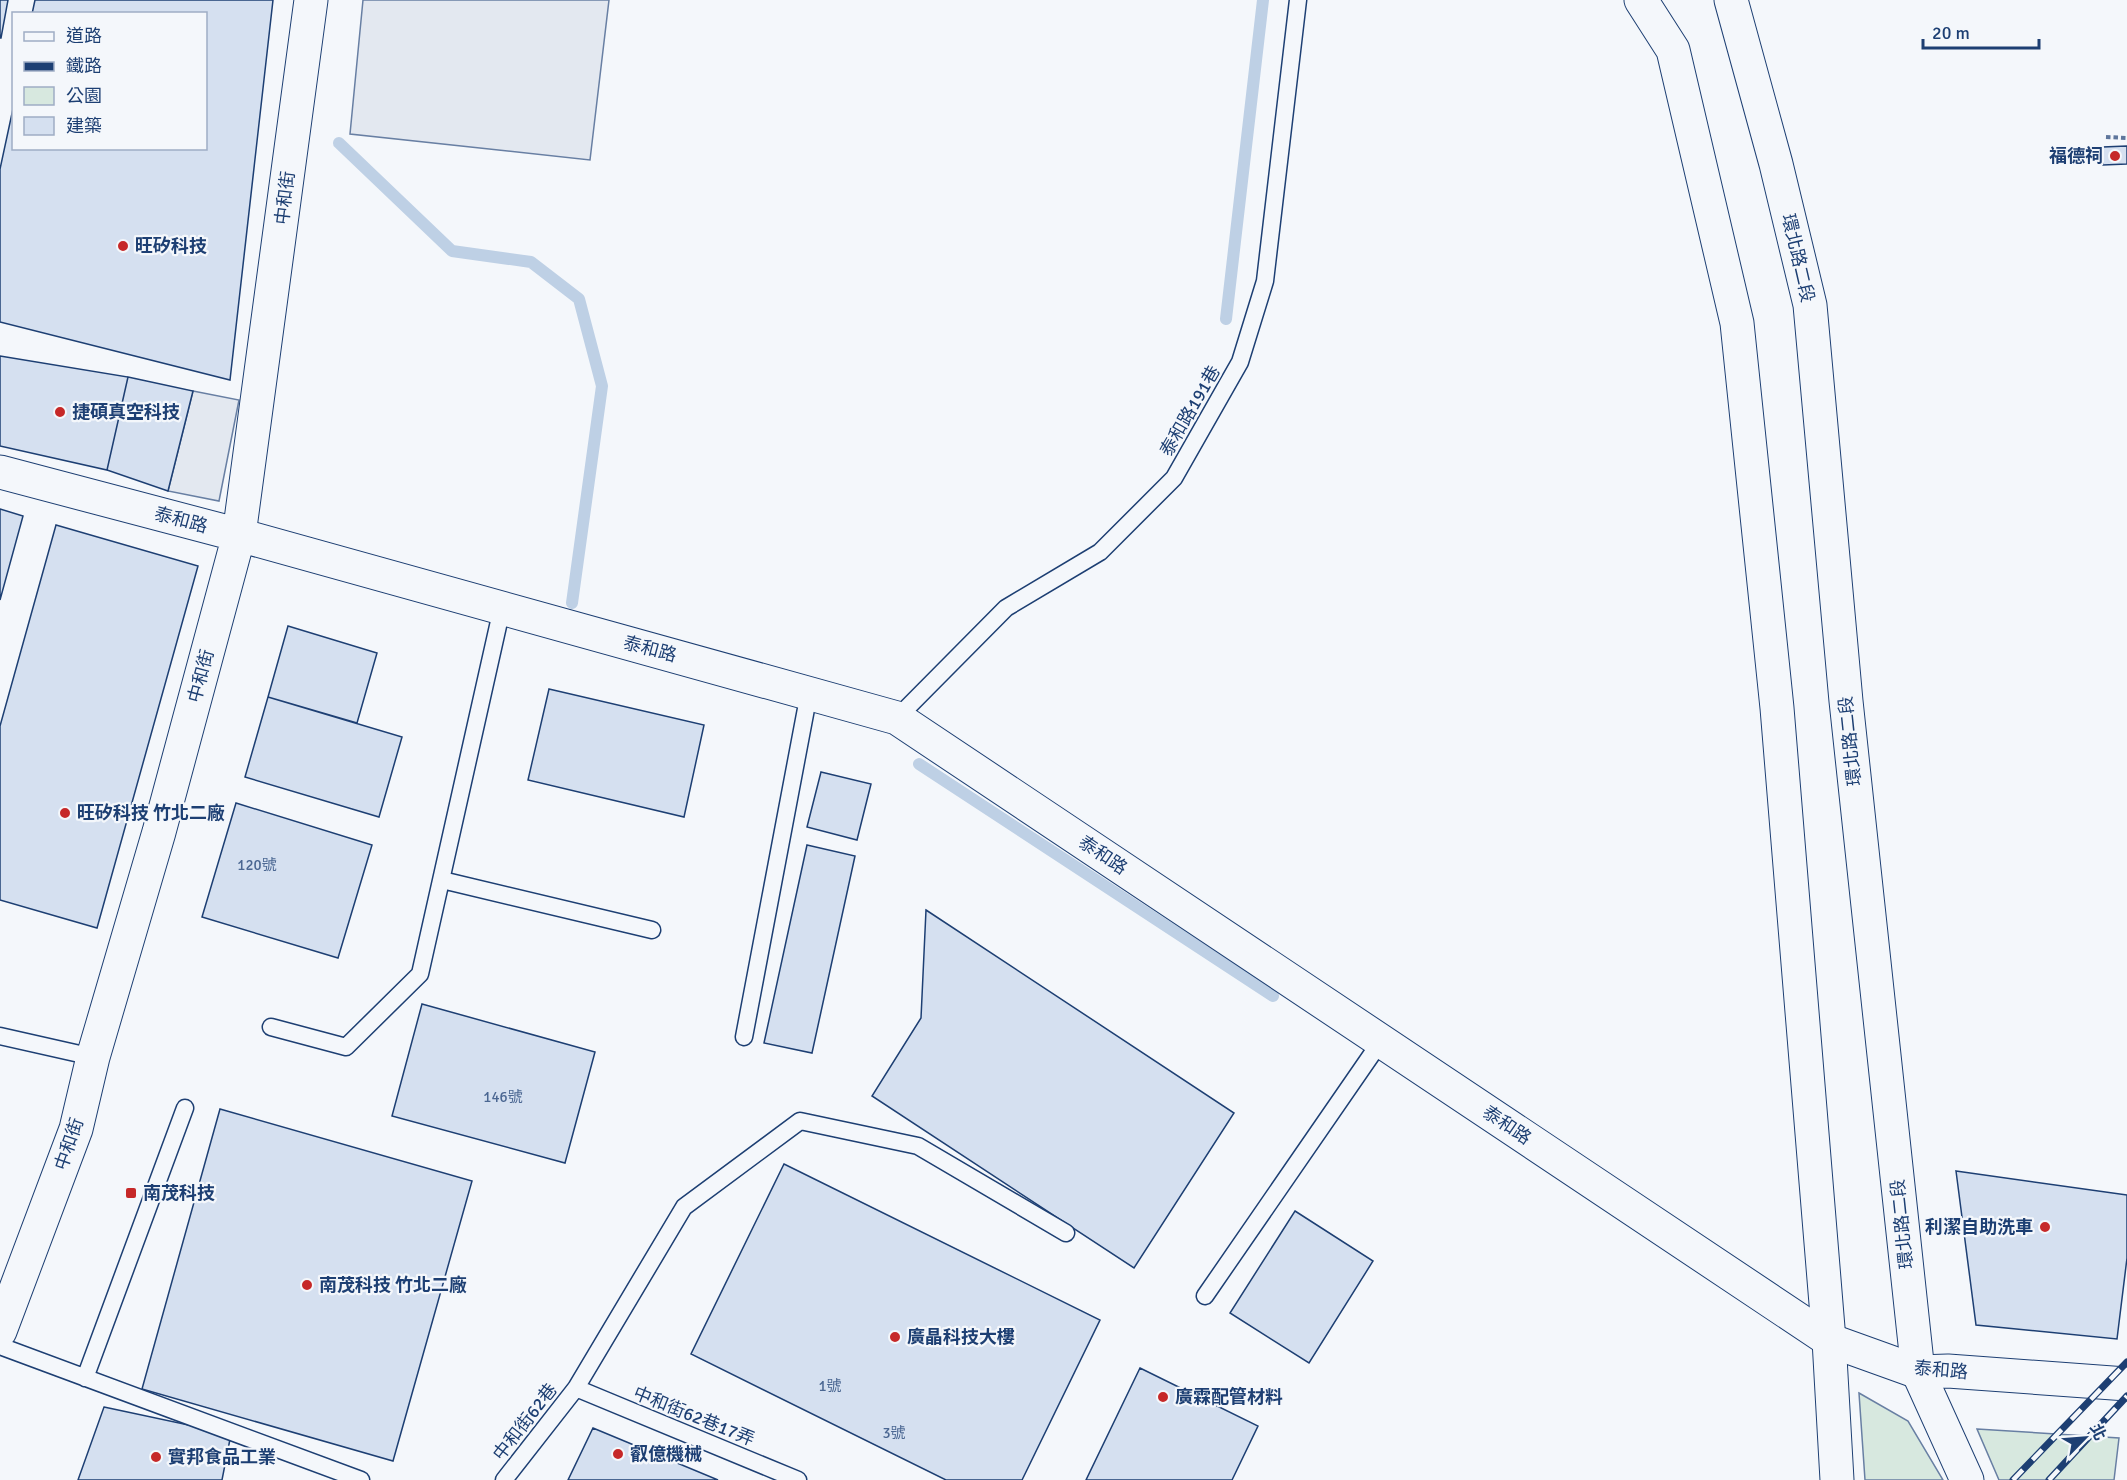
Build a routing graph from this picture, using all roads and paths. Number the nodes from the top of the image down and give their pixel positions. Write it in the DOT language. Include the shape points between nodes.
graph roads {
  1 [pos="311,0"];
  2 [pos="1298,0"];
  3 [pos="1641,0"];
  4 [pos="1731,0"];
  5 [pos="2106,137"];
  6 [pos="2127,138"];
  7 [pos="0,472"];
  8 [pos="239,535"];
  9 [pos="502,608"];
  10 [pos="809,693"];
  11 [pos="897,718"];
  12 [pos="442,880"];
  13 [pos="652,930"];
  14 [pos="271,1027"];
  15 [pos="0,1036"];
  16 [pos="744,1037"];
  17 [pos="1381,1041"];
  18 [pos="93,1057"];
  19 [pos="185,1108"];
  20 [pos="1066,1233"];
  21 [pos="1205,1296"];
  22 [pos="0,1331"];
  23 [pos="1828,1340"];
  24 [pos="0,1346"];
  25 [pos="1918,1372"];
  26 [pos="85,1377"];
  27 [pos="2127,1384"];
  28 [pos="576,1388"];
  29 [pos="361,1480"];
  30 [pos="504,1480"];
  31 [pos="798,1480"];
  32 [pos="1837,1480"];
  33 [pos="1967,1480"];
  1 -- 8 [label="street, 中和街"];
  2 -- 11 [label="lane, 泰和路191巷" via="1265,281 1240,362 1174,478 1100,552 1006,608"];
  3 -- 23 [label="street" via="1673,50 1737,323 1777,708"];
  4 -- 25 [label="street, 環北路二段" via="1810,305 1845,700"];
  5 -- 6 [label="path"];
  7 -- 8 [label="street, 泰和路"];
  8 -- 9 [label="street, 泰和路"];
  8 -- 18 [label="street, 中和街"];
  9 -- 10 [label="street, 泰和路"];
  9 -- 12 [label="lane"];
  10 -- 11 [label="street, 泰和路"];
  10 -- 16 [label="lane"];
  11 -- 17 [label="street, 泰和路"];
  12 -- 13 [label="lane"];
  12 -- 14 [label="lane" via="420,974 346,1047"];
  15 -- 18 [label="lane"];
  17 -- 21 [label="lane"];
  17 -- 23 [label="street, 泰和路"];
  18 -- 22 [label="street, 中和街" via="76,1129"];
  19 -- 26 [label="lane"];
  20 -- 28 [label="lane, 中和街62巷" via="918,1146 800,1121 684,1208"];
  23 -- 25 [label="street, 泰和路"];
  23 -- 32 [label="street"];
  24 -- 26 [label="lane"];
  25 -- 27 [label="street, 泰和路"];
  25 -- 33 [label="street, 環北路二段"];
  26 -- 29 [label="lane"];
  28 -- 30 [label="lane, 中和街62巷"];
  28 -- 31 [label="lane, 中和街62巷17弄"];
}
